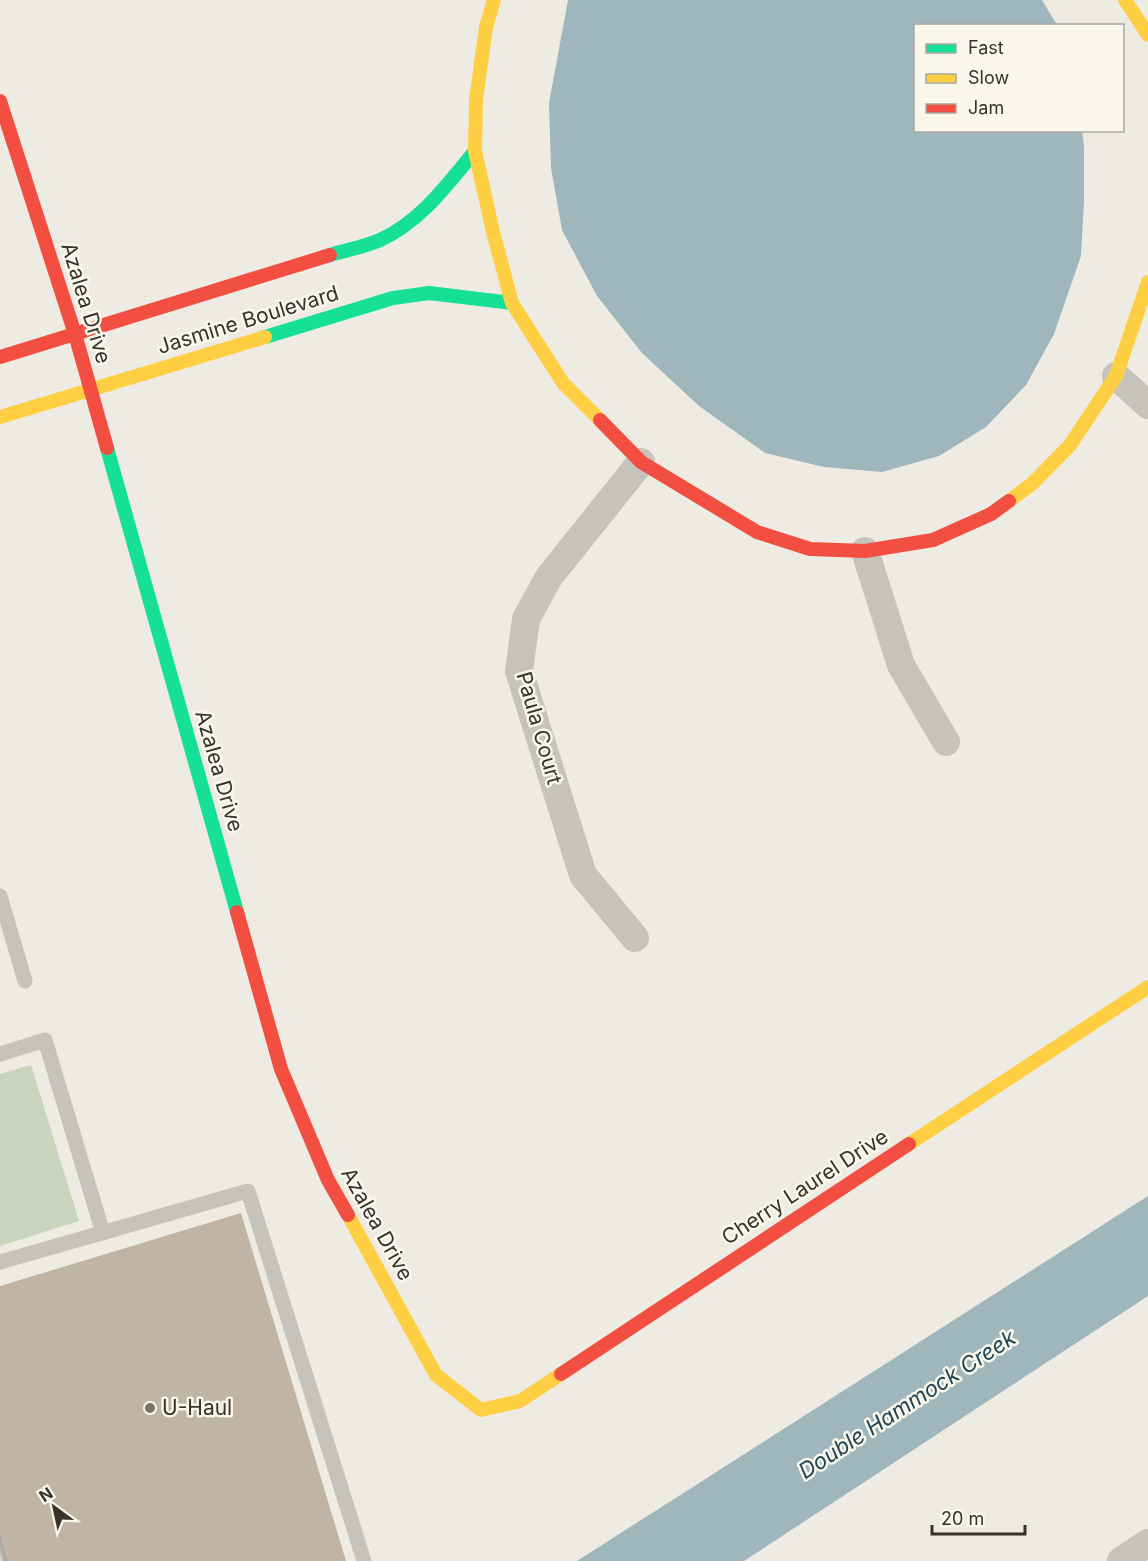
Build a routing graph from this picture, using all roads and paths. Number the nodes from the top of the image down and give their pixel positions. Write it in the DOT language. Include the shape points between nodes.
graph roads {
  1 [pos="494,0"];
  2 [pos="1125,0"];
  3 [pos="1148,35"];
  4 [pos="0,101"];
  5 [pos="475,151"];
  6 [pos="1148,282"];
  7 [pos="512,303"];
  8 [pos="75,334"];
  9 [pos="0,357"];
  10 [pos="1116,376"];
  11 [pos="90,390"];
  12 [pos="1148,405"];
  13 [pos="0,417"];
  14 [pos="641,462"];
  15 [pos="865,551"];
  16 [pos="946,742"];
  17 [pos="0,896"];
  18 [pos="635,938"];
  19 [pos="25,981"];
  20 [pos="1148,987"];
  21 [pos="0,1054"];
  22 [pos="103,1233"];
  23 [pos="0,1262"];
  24 [pos="481,1410"];
  25 [pos="1148,1543"];
  26 [pos="364,1561"];
  27 [pos="1121,1561"];
  1 -- 5 [label="street" via="486,27 476,100"];
  2 -- 3 [label="street"];
  4 -- 8 [label="street, Azalea Drive"];
  5 -- 7 [label="street"];
  5 -- 8 [label="street, Jasmine Boulevard" via="438,196 410,222 380,240"];
  6 -- 10 [label="street"];
  7 -- 11 [label="street, Jasmine Boulevard" via="429,293 393,298"];
  7 -- 14 [label="street" via="563,383"];
  8 -- 9 [label="street, Jasmine Boulevard"];
  8 -- 11 [label="street, Azalea Drive"];
  10 -- 12 [label="street"];
  10 -- 15 [label="street" via="1070,445 1033,483 991,514 933,540"];
  11 -- 13 [label="street, Jasmine Boulevard"];
  11 -- 24 [label="street, Azalea Drive" via="281,1068 328,1180 436,1375"];
  14 -- 15 [label="street" via="757,532 810,549"];
  14 -- 18 [label="street, Paula Court" via="549,577 526,619 519,672 583,875"];
  15 -- 16 [label="street" via="902,665"];
  17 -- 19 [label="lane"];
  20 -- 24 [label="street, Cherry Laurel Drive" via="520,1401"];
  21 -- 22 [label="lane" via="45,1040"];
  22 -- 23 [label="lane"];
  22 -- 26 [label="lane" via="248,1191"];
  25 -- 27 [label="street"];
}
